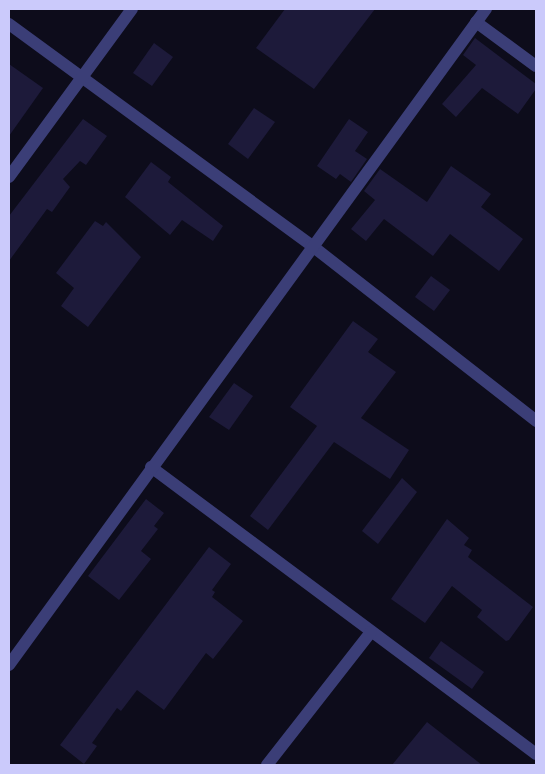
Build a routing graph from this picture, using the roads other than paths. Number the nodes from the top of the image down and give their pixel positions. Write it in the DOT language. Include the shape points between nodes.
graph roads {
  1 [pos="132,9"];
  2 [pos="486,9"];
  3 [pos="476,22"];
  4 [pos="9,24"];
  5 [pos="536,66"];
  6 [pos="82,77"];
  7 [pos="9,177"];
  8 [pos="311,245"];
  9 [pos="536,421"];
  10 [pos="151,467"];
  11 [pos="372,632"];
  12 [pos="9,665"];
  13 [pos="536,754"];
  14 [pos="267,765"];
  1 -- 6 [label="street"];
  2 -- 3 [label="street"];
  3 -- 5 [label="street"];
  3 -- 8 [label="street"];
  4 -- 6 [label="street"];
  6 -- 7 [label="street"];
  6 -- 8 [label="street"];
  8 -- 9 [label="street"];
  8 -- 10 [label="street"];
  10 -- 11 [label="street"];
  10 -- 12 [label="street"];
  11 -- 13 [label="street"];
  11 -- 14 [label="street"];
}
